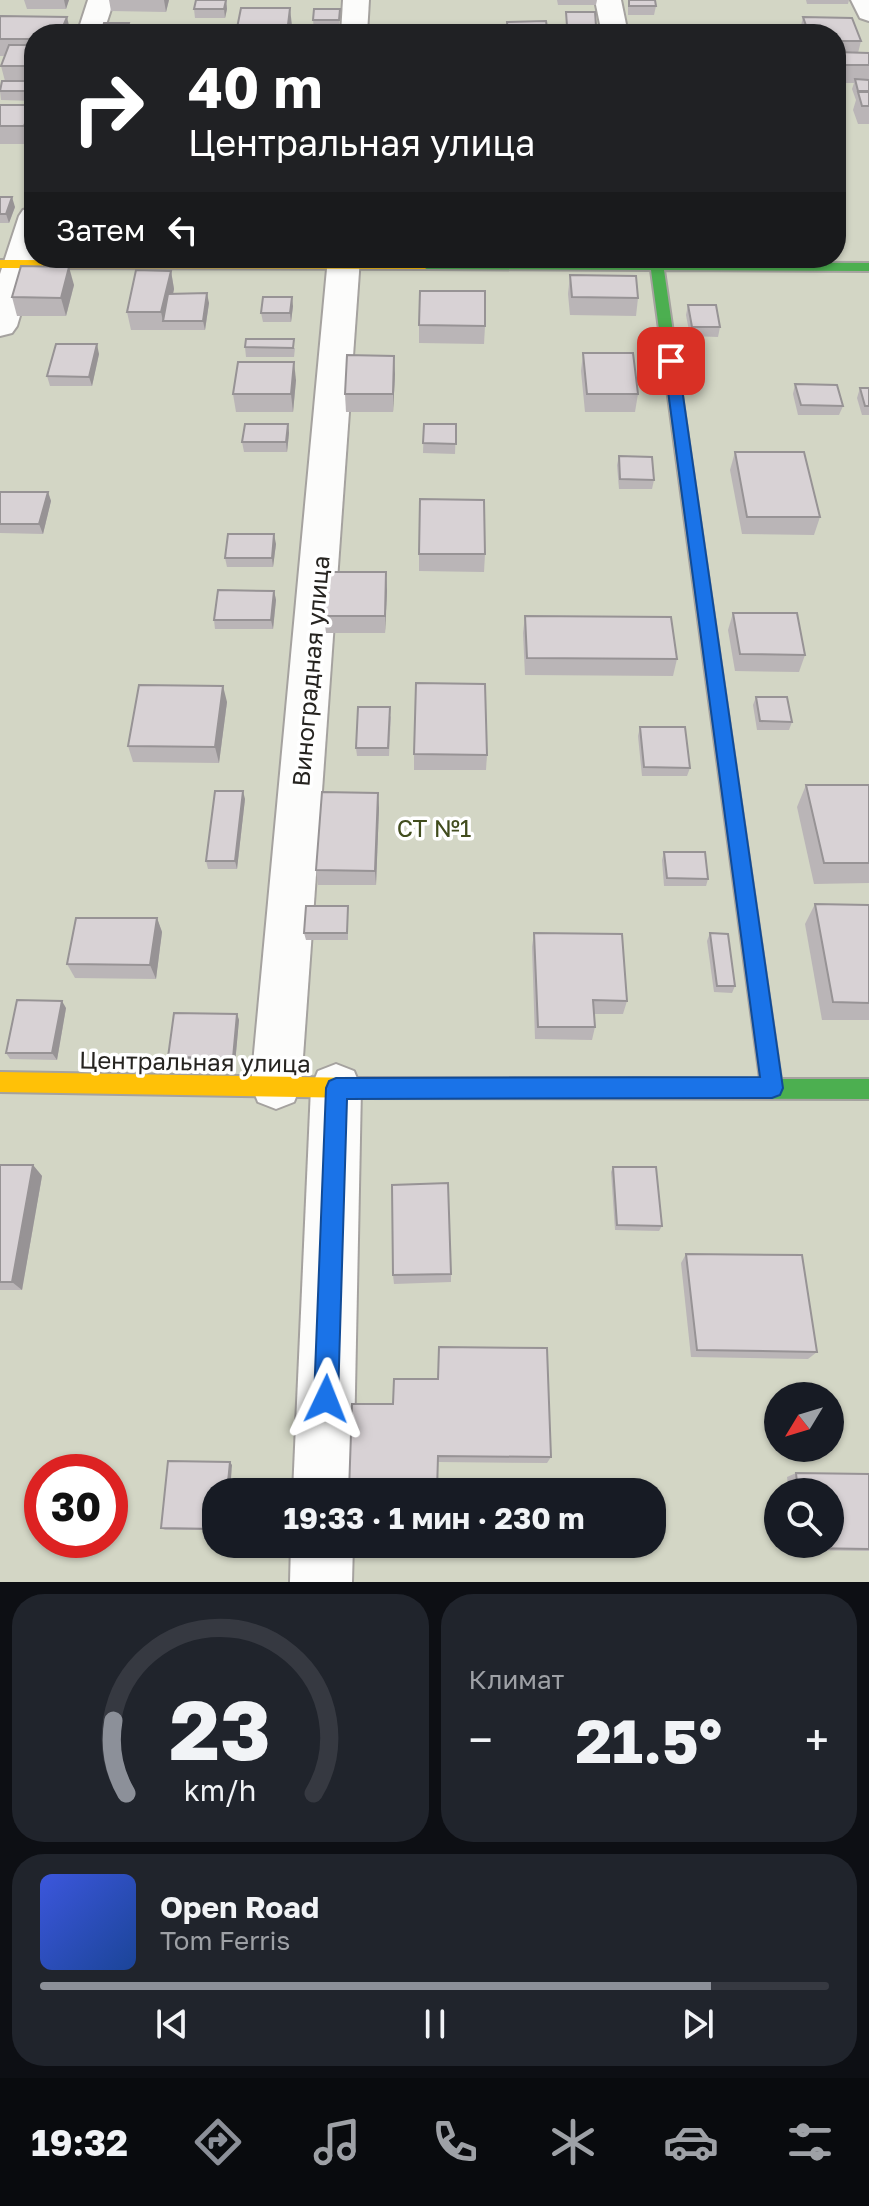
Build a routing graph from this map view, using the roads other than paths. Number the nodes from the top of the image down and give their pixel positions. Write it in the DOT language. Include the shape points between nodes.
graph roads {
  1 [pos="101,0"];
  2 [pos="356,0"];
  3 [pos="608,0"];
  4 [pos="864,0"];
  5 [pos="869,13"];
  6 [pos="93,24"];
  7 [pos="355,24"];
  8 [pos="613,24"];
  9 [pos="24,236"];
  10 [pos="10,264"];
  11 [pos="846,266"];
  12 [pos="869,267"];
  13 [pos="344,268"];
  14 [pos="658,268"];
  15 [pos="0,326"];
  16 [pos="0,1082"];
  17 [pos="276,1085"];
  18 [pos="336,1088"];
  19 [pos="772,1088"];
  20 [pos="867,1098"];
  21 [pos="323,1478"];
  22 [pos="322,1558"];
  23 [pos="321,1582"];
  1 -- 6 [label="street"];
  2 -- 7 [label="street"];
  3 -- 8 [label="street"];
  4 -- 5 [label="street"];
  9 -- 10 [label="street"];
  10 -- 15 [label="street"];
  11 -- 12 [label="street"];
  13 -- 17 [label="street, Виноградная улица"];
  14 -- 19 [label="street"];
  16 -- 17 [label="street, Центральная улица"];
  17 -- 18 [label="street, Центральная улица"];
  18 -- 19 [label="street, Центральная улица"];
  18 -- 21 [label="street"];
  19 -- 20 [label="street, Центральная улица"];
  22 -- 23 [label="street"];
}
